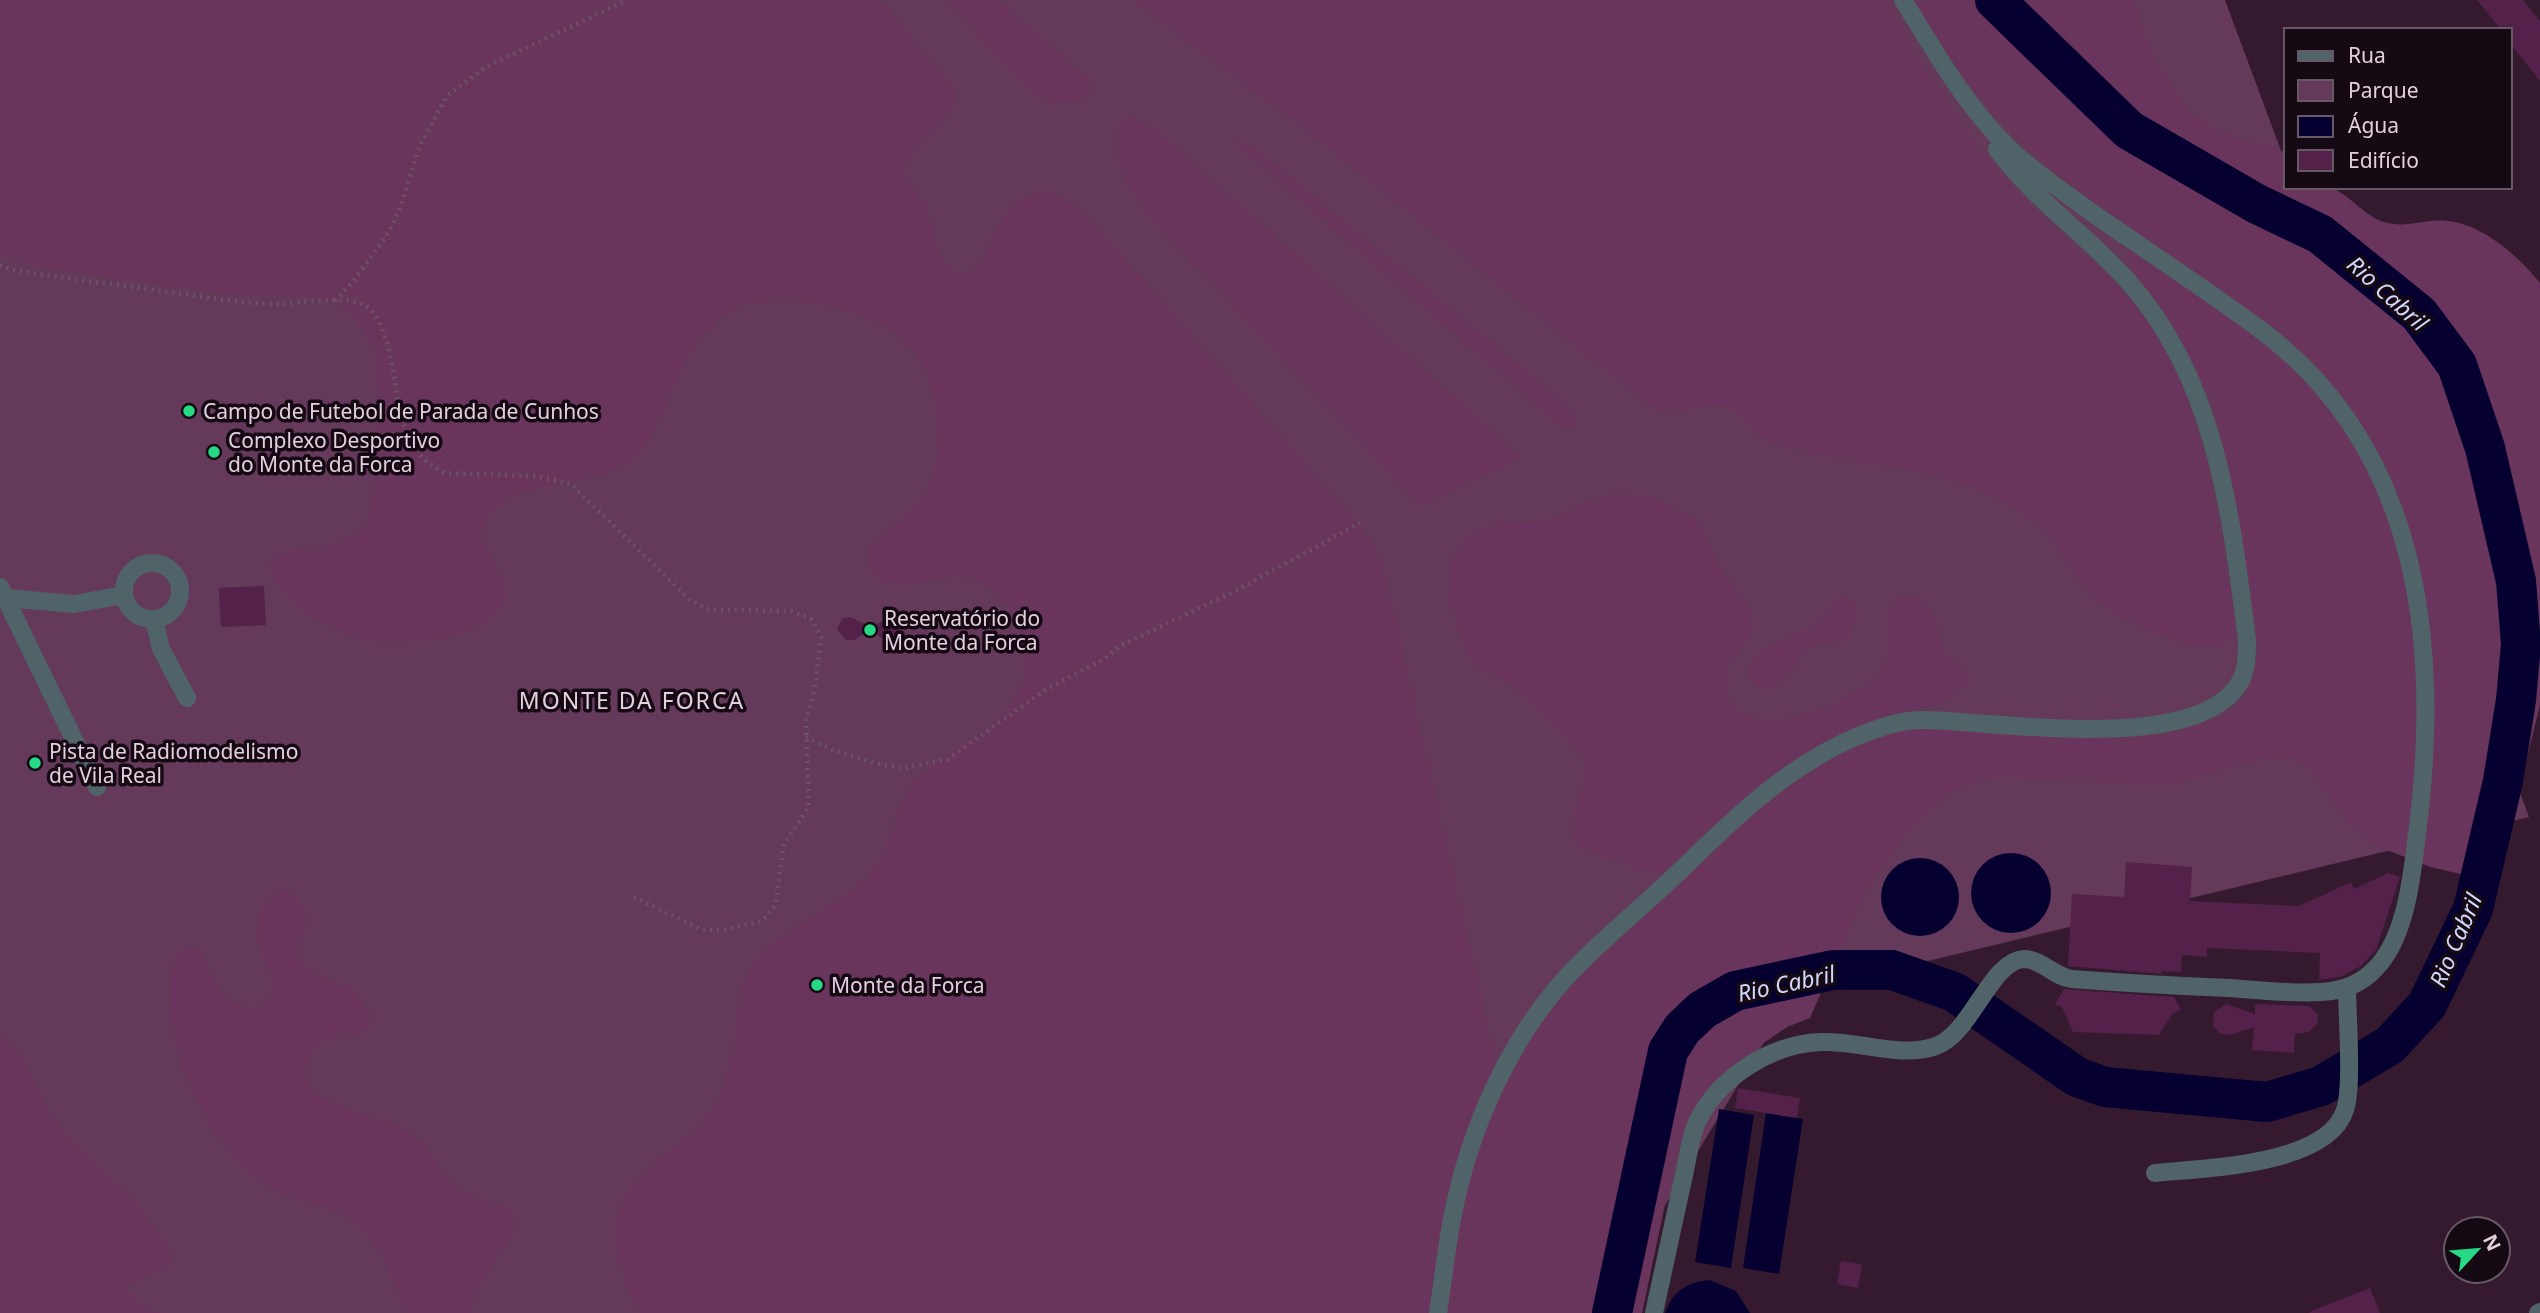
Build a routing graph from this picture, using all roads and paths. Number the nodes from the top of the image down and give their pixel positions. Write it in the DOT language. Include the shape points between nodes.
graph roads {
  1 [pos="627,0"];
  2 [pos="1903,0"];
  3 [pos="1976,112"];
  4 [pos="0,265"];
  5 [pos="335,301"];
  6 [pos="1360,523"];
  7 [pos="3,593"];
  8 [pos="124,595"];
  9 [pos="154,619"];
  10 [pos="187,698"];
  11 [pos="806,737"];
  12 [pos="97,787"];
  13 [pos="632,896"];
  14 [pos="2347,987"];
  15 [pos="2155,1173"];
  16 [pos="1438,1313"];
  17 [pos="1654,1313"];
  1 -- 5 [label="path" via="486,67 447,96 420,145 389,232"];
  2 -- 3 [label="street"];
  3 -- 14 [label="street" via="2047,180 2293,356 2338,405 2387,487 2413,577 2426,700 2425,769 2414,860 2396,930 2378,967"];
  3 -- 16 [label="street" via="2018,174 2143,299 2187,366 2211,433 2223,486 2247,640 2241,681 2222,700 2197,713 2147,728 1921,720 1891,724 1831,750 1758,798 1571,972 1518,1042 1485,1112 1458,1192"];
  4 -- 5 [label="path" via="254,304"];
  5 -- 11 [label="path" via="360,301 370,309 393,368 406,432 433,467 445,473 536,476 571,484 690,600 710,611 791,611 811,619 821,637"];
  6 -- 11 [label="path" via="1235,591 1120,646 1045,690 948,759 924,766 883,765"];
  7 -- 8 [label="street" via="74,604"];
  7 -- 12 [label="street"];
  8 -- 9 [label="street" via="137,615"];
  8 -- 9 [label="street" via="125,580 138,566 157,562 173,571 180,587 177,605"];
  9 -- 10 [label="street" via="161,649"];
  11 -- 13 [label="path" via="809,807 784,844 777,898 769,915 752,925 702,930"];
  14 -- 15 [label="street" via="2347,1102 2332,1129 2284,1157"];
  14 -- 17 [label="street" via="2307,992 2072,979 2025,959 2010,963 2001,972 1960,1028 1941,1044 1921,1051 1836,1042 1798,1045 1763,1059 1726,1084 1696,1125"];
}
